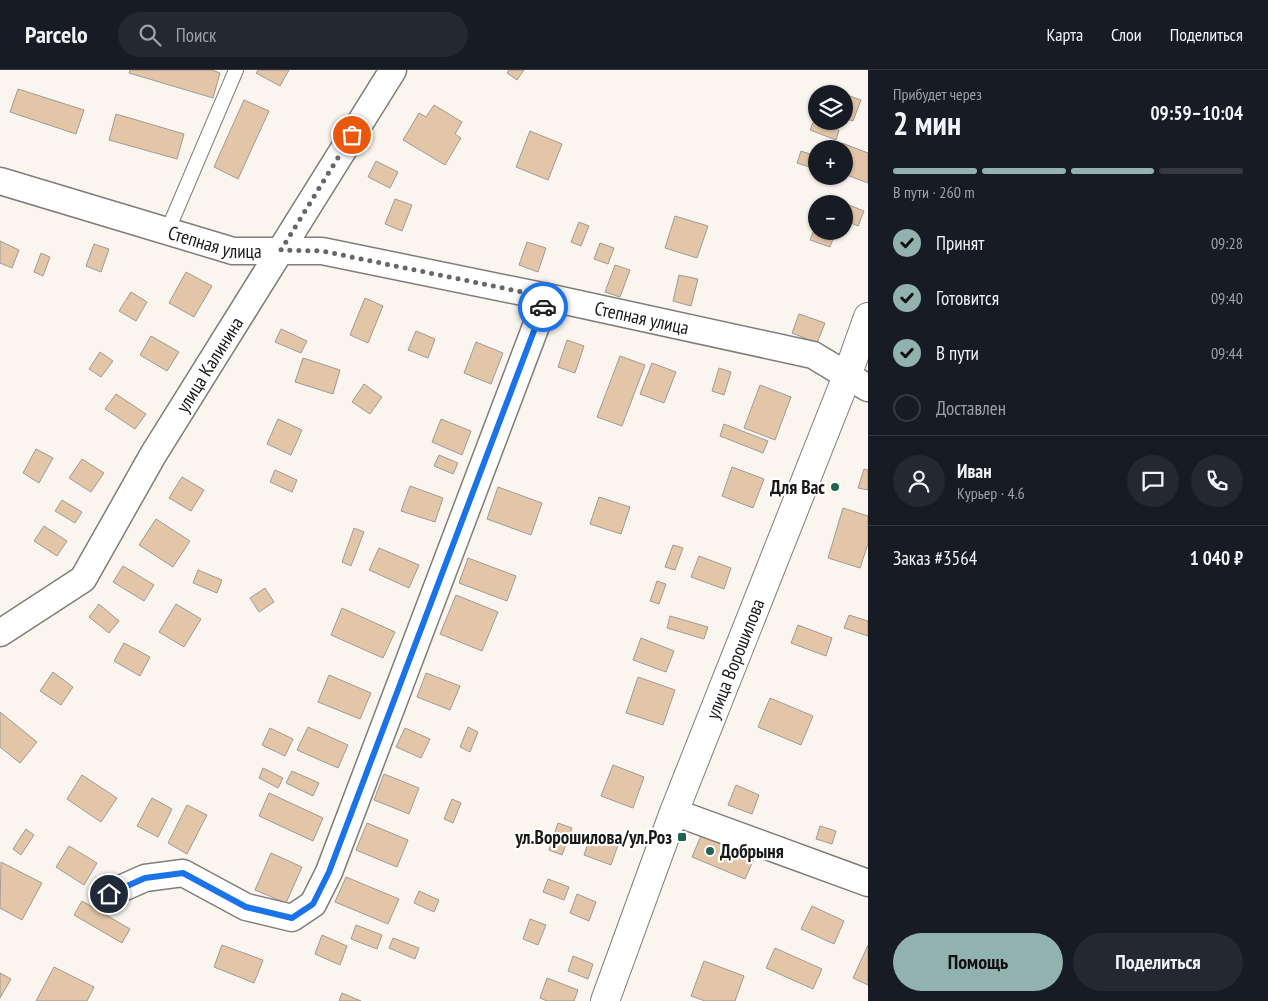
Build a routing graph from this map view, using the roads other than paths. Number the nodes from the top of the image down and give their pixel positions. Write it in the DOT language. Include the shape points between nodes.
graph roads {
  1 [pos="236,70"];
  2 [pos="393,70"];
  3 [pos="0,181"];
  4 [pos="167,232"];
  5 [pos="281,250"];
  6 [pos="547,297"];
  7 [pos="868,317"];
  8 [pos="858,382"];
  9 [pos="0,633"];
  10 [pos="674,812"];
  11 [pos="868,883"];
  12 [pos="109,894"];
  13 [pos="606,1001"];
  1 -- 4 [label="lane"];
  2 -- 5 [label="street, улица Калинина"];
  3 -- 4 [label="street, Степная улица"];
  4 -- 5 [label="street, Степная улица" via="233,251"];
  5 -- 6 [label="street, Степная улица" via="322,251"];
  5 -- 9 [label="street, улица Калинина" via="153,455 83,579"];
  6 -- 8 [label="street, Степная улица" via="813,355"];
  6 -- 12 [label="street" via="333,863 313,904 292,918 246,907 183,873 145,878"];
  7 -- 8 [label="main road, улица Ворошилова"];
  8 -- 10 [label="main road, улица Ворошилова"];
  10 -- 11 [label="street"];
  10 -- 13 [label="main road, улица Ворошилова"];
}
